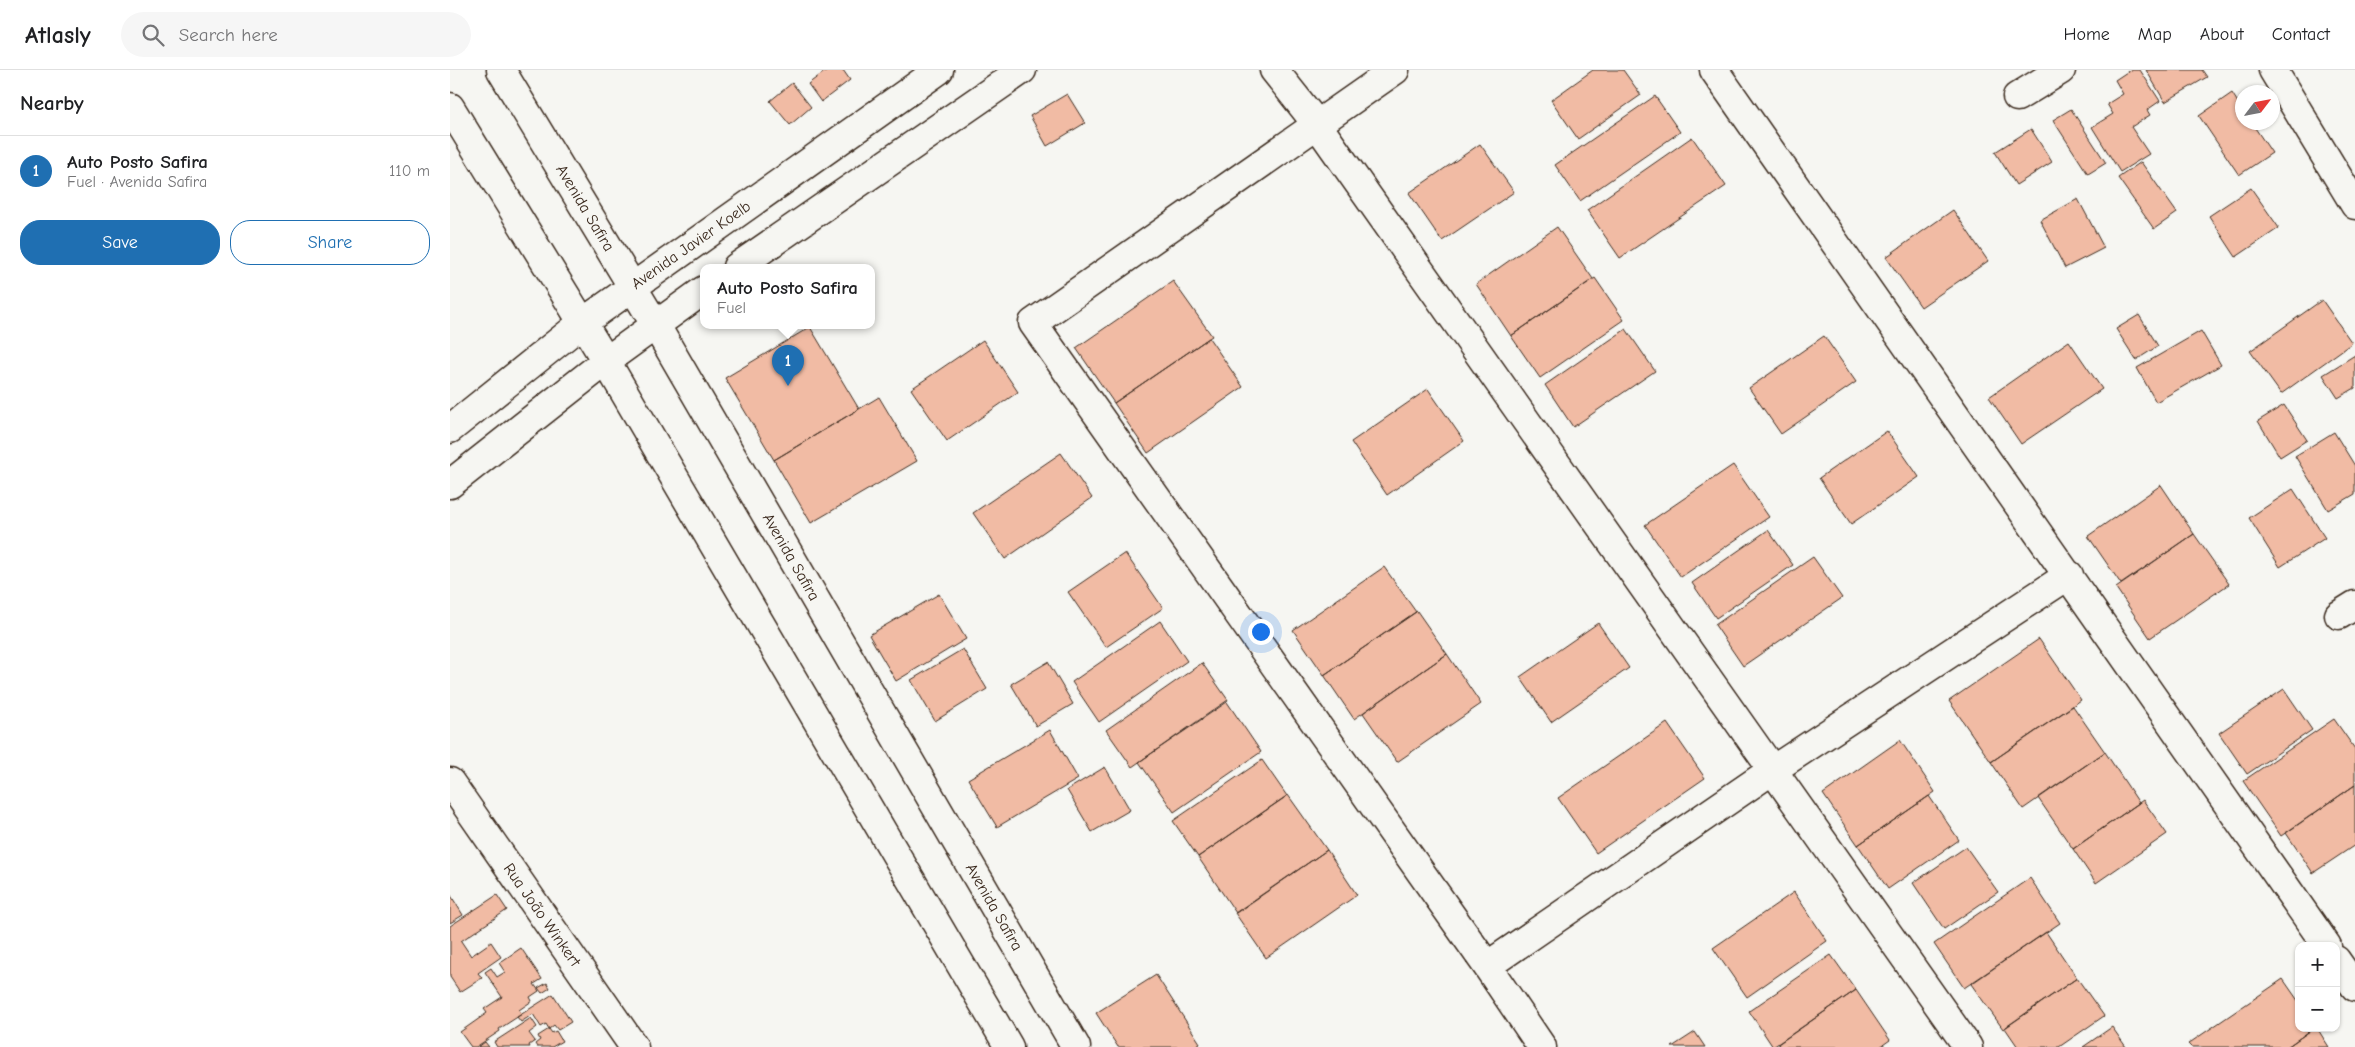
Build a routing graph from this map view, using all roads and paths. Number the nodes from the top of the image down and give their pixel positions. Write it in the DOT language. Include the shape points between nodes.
graph roads {
  1 [pos="501,70"];
  2 [pos="939,70"];
  3 [pos="1022,70"];
  4 [pos="1274,70"];
  5 [pos="1395,70"];
  6 [pos="1714,70"];
  7 [pos="2061,70"];
  8 [pos="2273,70"];
  9 [pos="2017,97"];
  10 [pos="450,107"];
  11 [pos="1316,124"];
  12 [pos="2355,205"];
  13 [pos="741,264"];
  14 [pos="633,286"];
  15 [pos="700,293"];
  16 [pos="582,324"];
  17 [pos="655,324"];
  18 [pos="606,361"];
  19 [pos="450,429"];
  20 [pos="450,484"];
  21 [pos="2069,575"];
  22 [pos="1774,769"];
  23 [pos="450,782"];
  24 [pos="2323,942"];
  25 [pos="1487,966"];
  26 [pos="2340,966"];
  27 [pos="2355,987"];
  28 [pos="634,1047"];
  29 [pos="1010,1047"];
  30 [pos="1076,1047"];
  31 [pos="1542,1047"];
  32 [pos="1968,1047"];
  1 -- 14 [label="street, Avenida Safira"];
  2 -- 14 [label="street, Avenida Javier Koelb"];
  3 -- 13 [label="street"];
  4 -- 11 [label="street"];
  5 -- 11 [label="street"];
  6 -- 21 [label="street"];
  7 -- 9 [label="street"];
  8 -- 12 [label="street"];
  10 -- 16 [label="street"];
  11 -- 22 [label="street"];
  11 -- 25 [label="street" via="1033,323"];
  14 -- 16 [label="street, Avenida Javier Koelb"];
  14 -- 17 [label="street, Avenida Safira"];
  15 -- 17 [label="street"];
  16 -- 18 [label="street"];
  16 -- 19 [label="street, Avenida Javier Koelb"];
  17 -- 18 [label="street"];
  17 -- 30 [label="street, Avenida Safira"];
  18 -- 20 [label="street"];
  18 -- 29 [label="street"];
  21 -- 22 [label="street"];
  21 -- 24 [label="street"];
  22 -- 25 [label="street"];
  22 -- 32 [label="street"];
  23 -- 28 [label="street, Rua João Winkert"];
  25 -- 31 [label="street"];
  26 -- 27 [label="street"];
}
